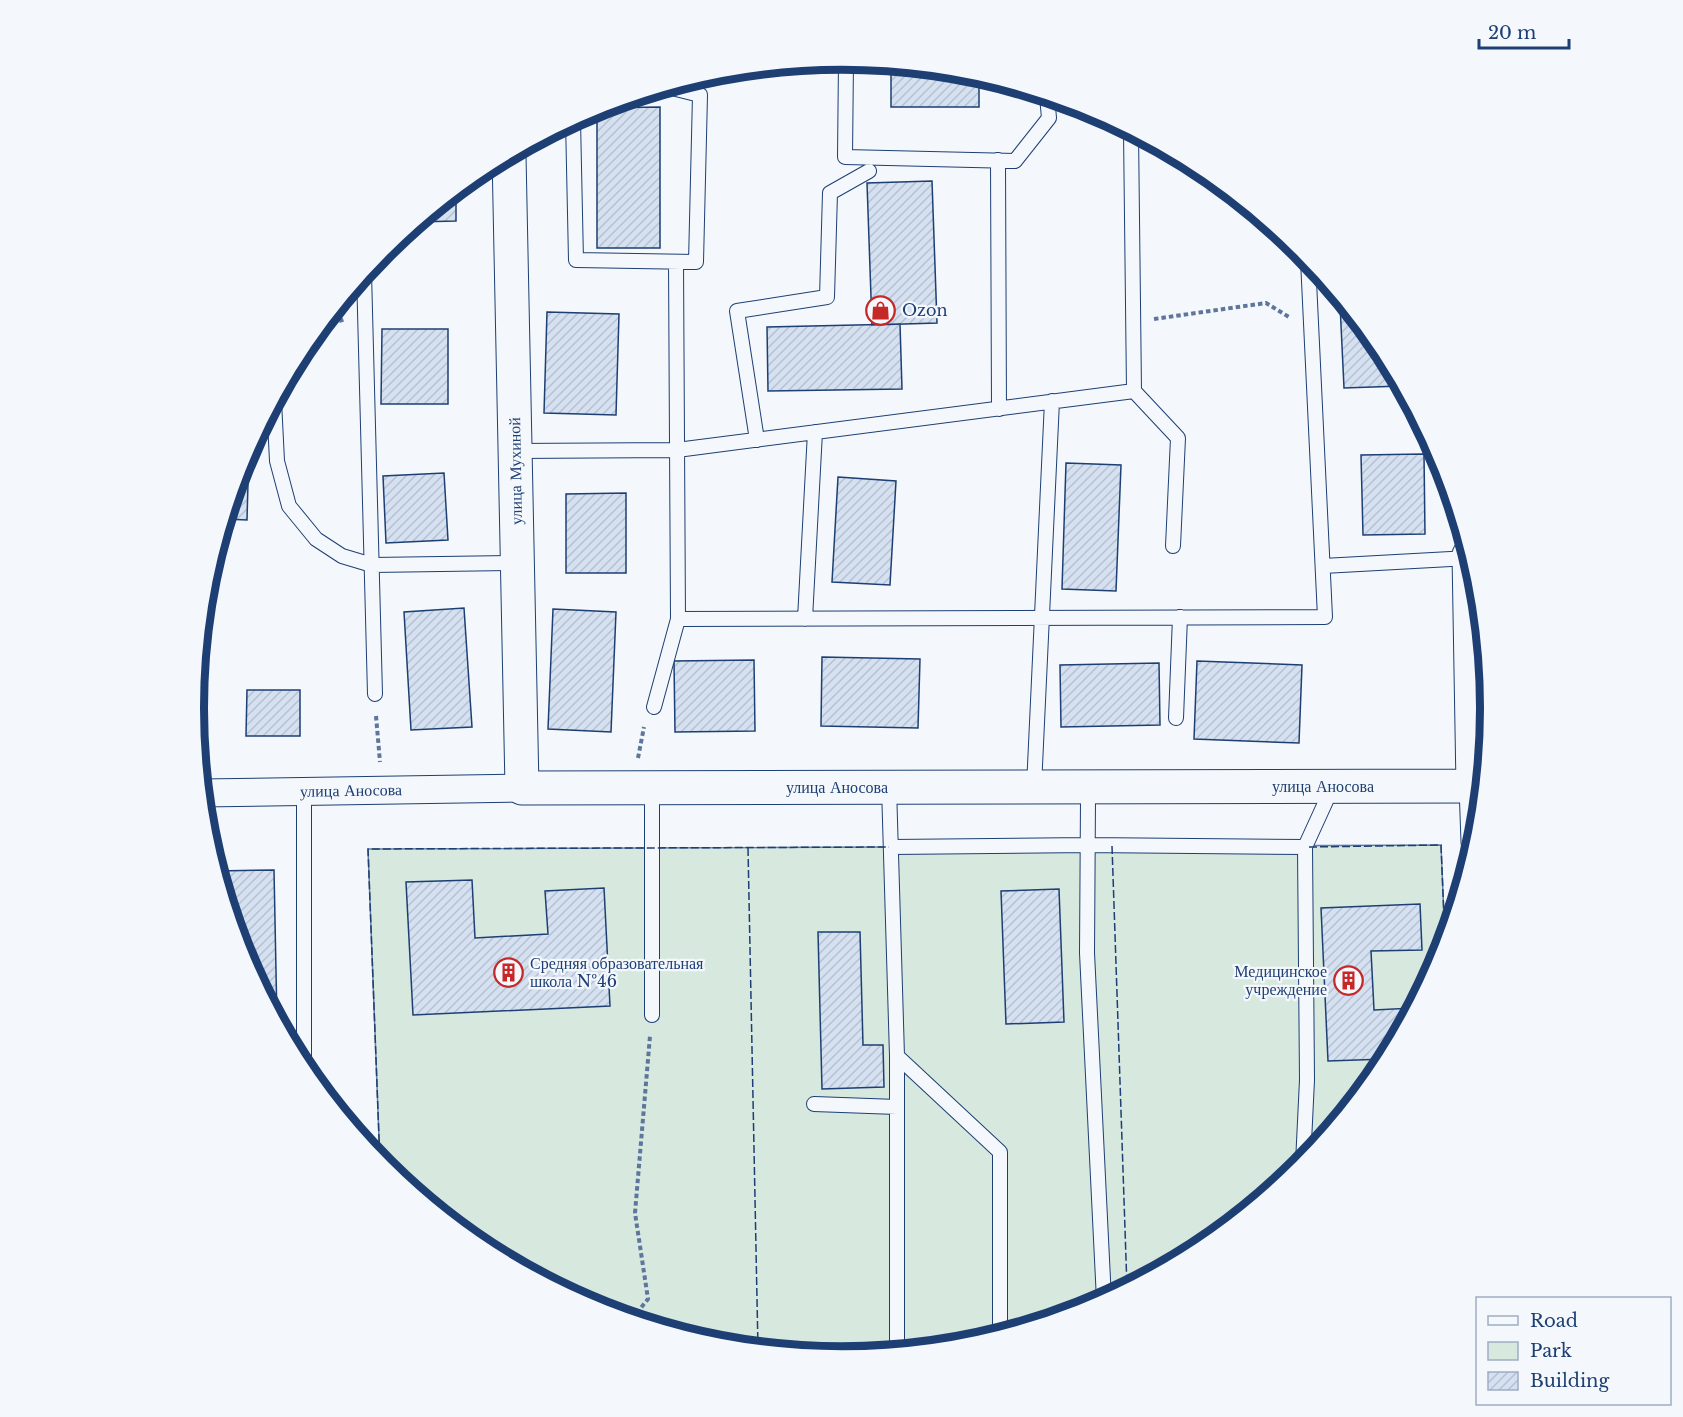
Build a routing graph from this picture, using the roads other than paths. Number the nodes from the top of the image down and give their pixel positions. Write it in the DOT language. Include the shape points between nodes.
graph roads {
  1 [pos="846,70"];
  2 [pos="682,91"];
  3 [pos="1048,104"];
  4 [pos="573,130"];
  5 [pos="1131,140"];
  6 [pos="998,160"];
  7 [pos="509,164"];
  8 [pos="869,171"];
  9 [pos="676,261"];
  10 [pos="1309,274"];
  11 [pos="364,285"];
  12 [pos="1134,391"];
  13 [pos="1052,401"];
  14 [pos="999,409"];
  15 [pos="275,415"];
  16 [pos="815,432"];
  17 [pos="757,440"];
  18 [pos="677,450"];
  19 [pos="515,451"];
  20 [pos="1173,546"];
  21 [pos="1461,557"];
  22 [pos="517,563"];
  23 [pos="372,565"];
  24 [pos="1323,566"];
  25 [pos="1470,600"];
  26 [pos="1180,617"];
  27 [pos="1040,618"];
  28 [pos="678,619"];
  29 [pos="806,619"];
  30 [pos="375,694"];
  31 [pos="654,707"];
  32 [pos="1176,718"];
  33 [pos="651,780"];
  34 [pos="1473,786"];
  35 [pos="889,787"];
  36 [pos="1034,787"];
  37 [pos="522,788"];
  38 [pos="304,791"];
  39 [pos="209,792"];
  40 [pos="1473,796"];
  41 [pos="1088,799"];
  42 [pos="1326,801"];
  43 [pos="1088,845"];
  44 [pos="891,847"];
  45 [pos="1305,847"];
  46 [pos="652,1015"];
  47 [pos="304,1052"];
  48 [pos="897,1056"];
  49 [pos="814,1104"];
  50 [pos="897,1107"];
  51 [pos="1304,1148"];
  52 [pos="1104,1290"];
  53 [pos="1000,1327"];
  54 [pos="897,1344"];
  1 -- 6 [label="lane" via="845,157"];
  2 -- 9 [label="lane" via="700,95 696,262"];
  3 -- 6 [label="lane" via="1049,118 1015,161"];
  4 -- 9 [label="lane" via="576,260"];
  5 -- 12 [label="lane"];
  6 -- 14 [label="lane"];
  7 -- 19 [label="street, улица Мухиной"];
  8 -- 17 [label="lane" via="831,193 827,297 737,311"];
  9 -- 18 [label="lane"];
  10 -- 24 [label="lane"];
  11 -- 23 [label="lane"];
  12 -- 13 [label="lane"];
  12 -- 20 [label="lane" via="1178,438"];
  13 -- 14 [label="lane"];
  13 -- 27 [label="lane"];
  14 -- 16 [label="lane"];
  15 -- 23 [label="lane" via="277,461 289,506 316,539 342,556"];
  16 -- 17 [label="lane"];
  16 -- 29 [label="lane"];
  17 -- 18 [label="lane"];
  18 -- 19 [label="lane"];
  18 -- 28 [label="lane"];
  19 -- 22 [label="street, улица Мухиной"];
  21 -- 24 [label="lane"];
  22 -- 23 [label="lane"];
  22 -- 37 [label="street, улица Мухиной"];
  23 -- 30 [label="lane"];
  24 -- 26 [label="lane" via="1326,617"];
  25 -- 34 [label="street"];
  26 -- 27 [label="lane"];
  26 -- 32 [label="lane"];
  27 -- 29 [label="lane"];
  27 -- 36 [label="lane"];
  28 -- 29 [label="lane"];
  28 -- 31 [label="lane"];
  33 -- 35 [label="street, улица Аносова"];
  33 -- 37 [label="street, улица Аносова"];
  33 -- 46 [label="lane"];
  34 -- 36 [label="street, улица Аносова"];
  34 -- 40 [label="street"];
  35 -- 36 [label="street, улица Аносова"];
  35 -- 44 [label="lane"];
  37 -- 38 [label="street, улица Аносова"];
  38 -- 39 [label="street, улица Аносова"];
  38 -- 47 [label="lane"];
  41 -- 43 [label="lane"];
  42 -- 45 [label="lane"];
  43 -- 44 [label="lane"];
  43 -- 45 [label="lane"];
  43 -- 52 [label="lane" via="1087,953"];
  44 -- 48 [label="lane"];
  45 -- 51 [label="lane"];
  48 -- 50 [label="lane"];
  48 -- 53 [label="lane" via="1000,1152"];
  49 -- 50 [label="lane"];
  50 -- 54 [label="lane"];
}
